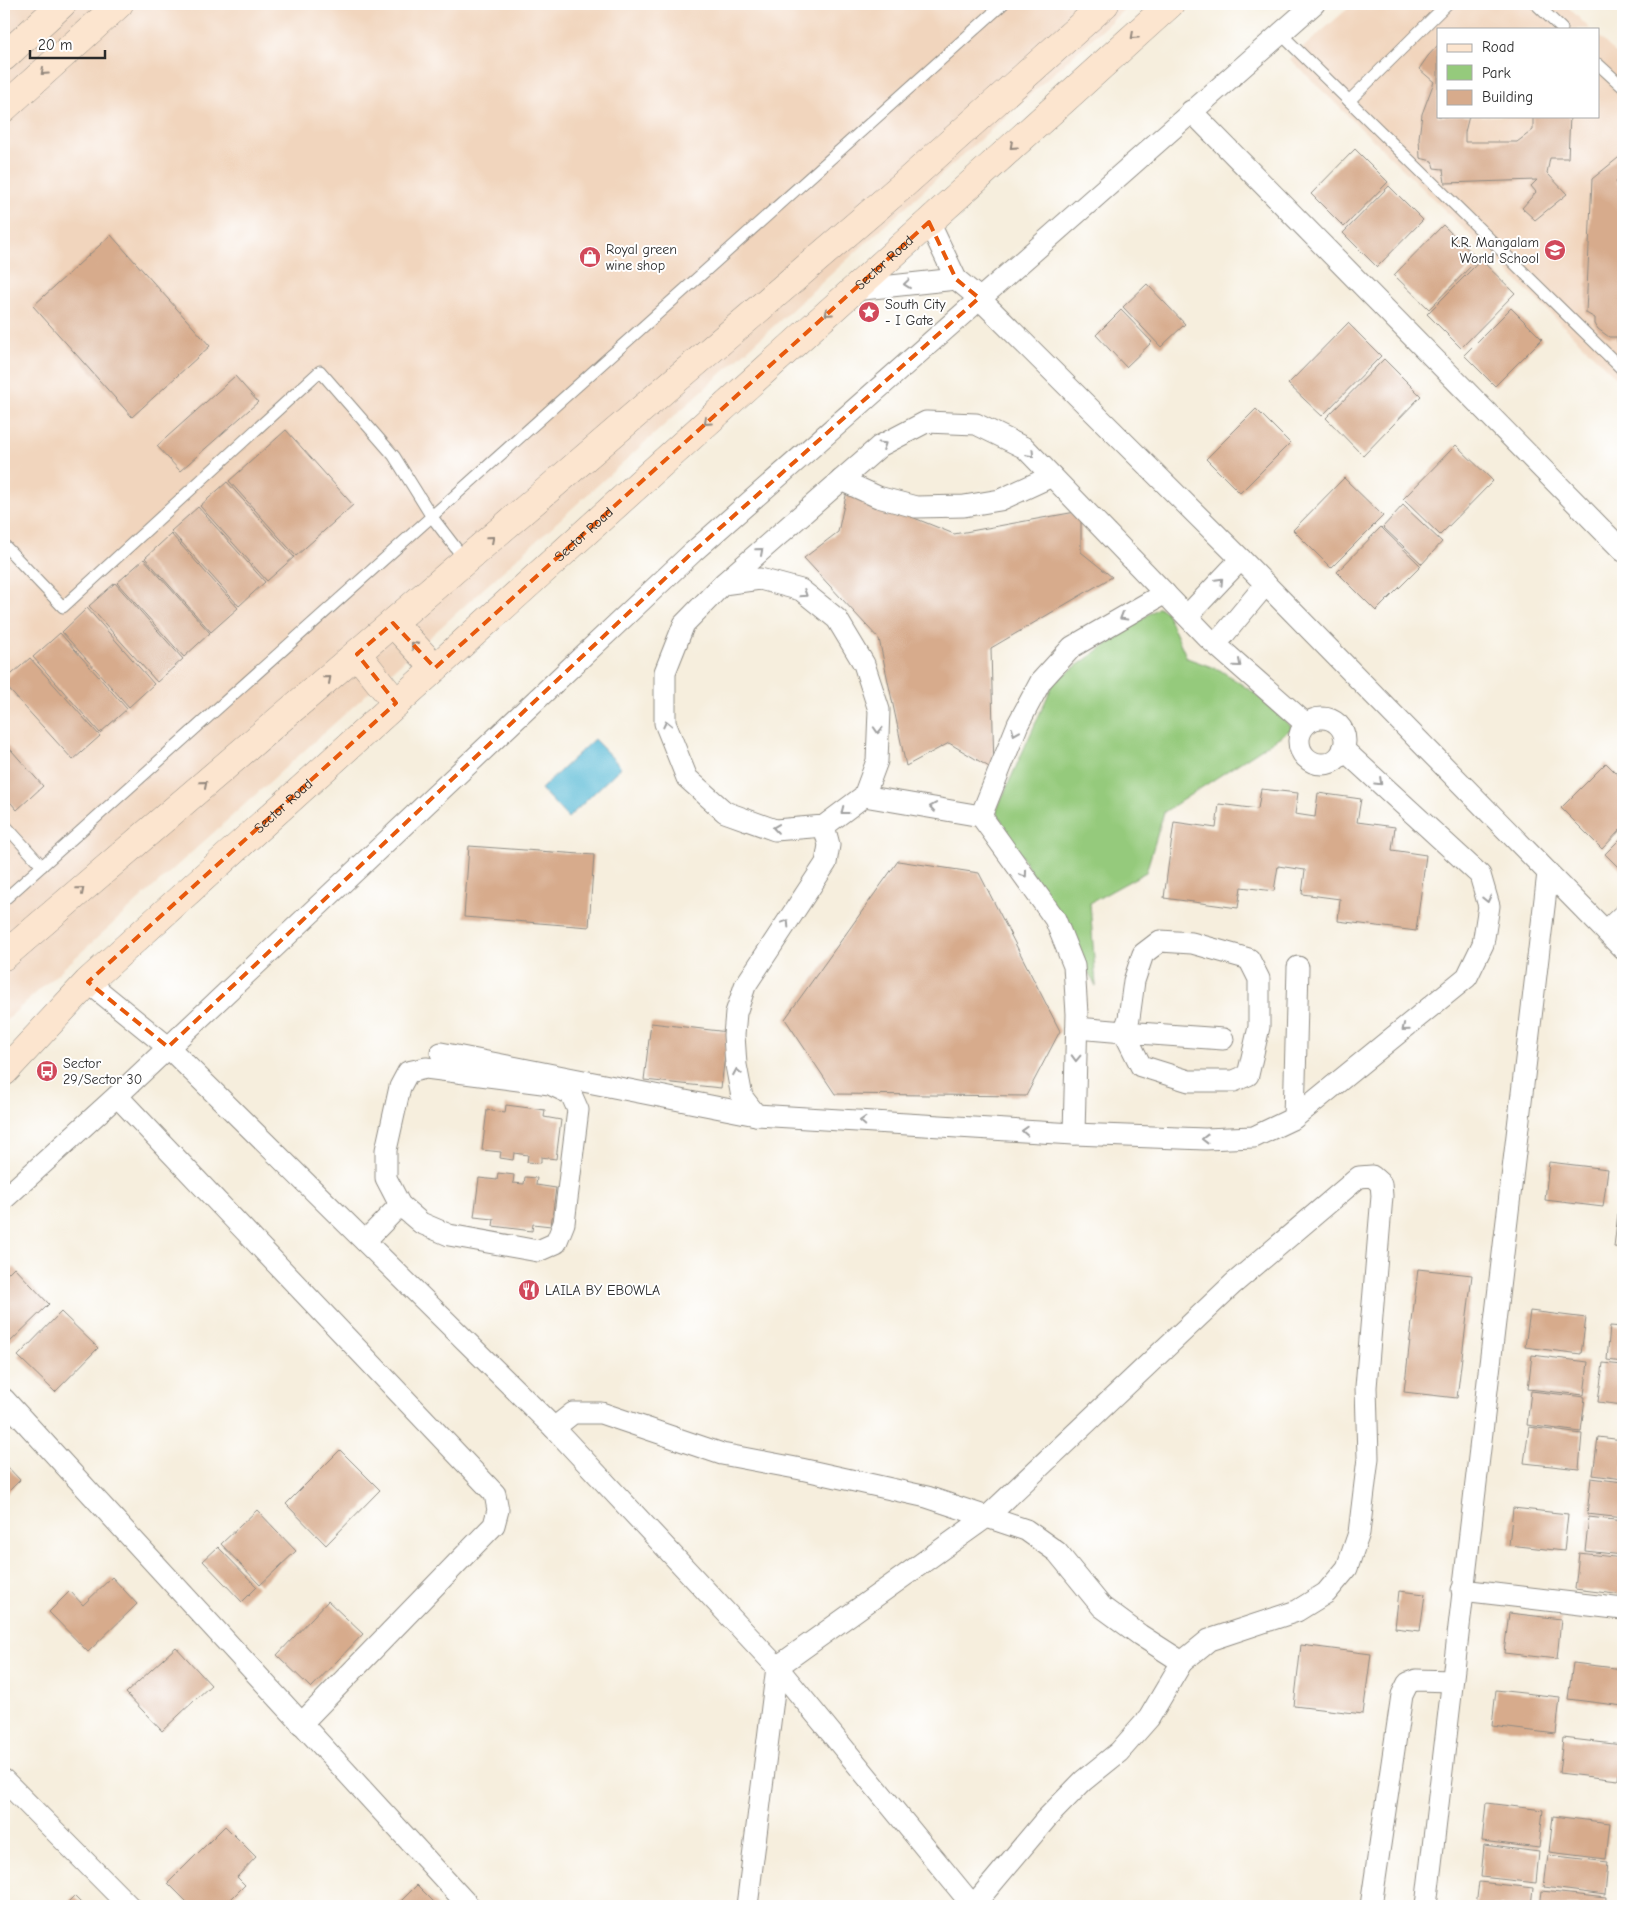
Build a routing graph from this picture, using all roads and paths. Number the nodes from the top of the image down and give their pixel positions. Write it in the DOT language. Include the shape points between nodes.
graph roads {
  1 [pos="62,4"];
  2 [pos="119,4"];
  3 [pos="1003,4"];
  4 [pos="1105,4"];
  5 [pos="1170,4"];
  6 [pos="1314,4"];
  7 [pos="1448,4"];
  8 [pos="1536,4"];
  9 [pos="1561,28"];
  10 [pos="1280,33"];
  11 [pos="4,57"];
  12 [pos="1600,66"];
  13 [pos="1623,88"];
  14 [pos="1349,101"];
  15 [pos="4,108"];
  16 [pos="1191,111"];
  17 [pos="929,222"];
  18 [pos="956,279"];
  19 [pos="854,290"];
  20 [pos="980,298"];
  21 [pos="1623,370"];
  22 [pos="1052,476"];
  23 [pos="841,480"];
  24 [pos="432,517"];
  25 [pos="4,545"];
  26 [pos="1623,551"];
  27 [pos="1241,559"];
  28 [pos="466,560"];
  29 [pos="723,584"];
  30 [pos="1266,584"];
  31 [pos="1165,593"];
  32 [pos="1187,616"];
  33 [pos="393,622"];
  34 [pos="1216,644"];
  35 [pos="357,654"];
  36 [pos="435,668"];
  37 [pos="396,703"];
  38 [pos="1306,724"];
  39 [pos="1343,749"];
  40 [pos="864,796"];
  41 [pos="981,816"];
  42 [pos="4,824"];
  43 [pos="824,826"];
  44 [pos="42,866"];
  45 [pos="1548,873"];
  46 [pos="4,900"];
  47 [pos="1623,915"];
  48 [pos="50,917"];
  49 [pos="1606,931"];
  50 [pos="4,934"];
  51 [pos="1623,949"];
  52 [pos="4,956"];
  53 [pos="1298,967"];
  54 [pos="88,982"];
  55 [pos="1077,1028"];
  56 [pos="1124,1032"];
  57 [pos="1223,1039"];
  58 [pos="168,1047"];
  59 [pos="441,1054"];
  60 [pos="4,1072"];
  61 [pos="117,1096"];
  62 [pos="756,1115"];
  63 [pos="1294,1118"];
  64 [pos="1074,1134"];
  65 [pos="4,1199"];
  66 [pos="400,1205"];
  67 [pos="365,1241"];
  68 [pos="4,1399"];
  69 [pos="554,1428"];
  70 [pos="988,1516"];
  71 [pos="1462,1590"];
  72 [pos="1623,1609"];
  73 [pos="1182,1662"];
  74 [pos="777,1666"];
  75 [pos="1452,1681"];
  76 [pos="301,1724"];
  77 [pos="4,1780"];
  78 [pos="129,1906"];
  79 [pos="469,1906"];
  80 [pos="747,1906"];
  81 [pos="973,1906"];
  82 [pos="1371,1906"];
  83 [pos="1426,1906"];
  1 -- 11 [label="main road"];
  2 -- 15 [label="main road, one-way"];
  3 -- 24 [label="lane"];
  28 -- 4 [label="main road, one-way" via="902,186"];
  5 -- 17 [label="main road, Sector Road, one-way"];
  6 -- 10 [label="street"];
  7 -- 14 [label="lane"];
  8 -- 9 [label="lane"];
  10 -- 14 [label="lane"];
  10 -- 16 [label="street"];
  12 -- 13 [label="lane"];
  14 -- 21 [label="lane"];
  16 -- 20 [label="street"];
  16 -- 26 [label="street"];
  17 -- 18 [label="street"];
  17 -- 19 [label="main road, Sector Road"];
  18 -- 19 [label="street, one-way"];
  18 -- 20 [label="street"];
  19 -- 36 [label="main road, Sector Road, one-way"];
  20 -- 27 [label="street"];
  20 -- 58 [label="street" via="694,552"];
  22 -- 23 [label="street" via="1000,500 964,506 916,507 878,497"];
  23 -- 22 [label="street, one-way" via="880,446 926,422 976,424 1024,448"];
  22 -- 31 [label="street"];
  29 -- 23 [label="street, one-way"];
  24 -- 25 [label="lane" via="394,456 320,371 63,607"];
  24 -- 28 [label="lane"];
  24 -- 44 [label="lane"];
  27 -- 30 [label="street"];
  32 -- 27 [label="street, one-way"];
  28 -- 33 [label="main road"];
  29 -- 40 [label="street, one-way" via="760,579 801,590 837,619 864,664 879,710 877,761"];
  43 -- 29 [label="street, one-way" via="776,830 725,812 687,778 665,722 665,672 684,624"];
  30 -- 34 [label="street"];
  30 -- 45 [label="street"];
  31 -- 32 [label="street"];
  31 -- 41 [label="street, one-way" via="1072,646 1041,681 1018,724"];
  32 -- 34 [label="street"];
  33 -- 35 [label="main road"];
  36 -- 33 [label="main road, one-way"];
  34 -- 38 [label="street, one-way"];
  35 -- 37 [label="main road"];
  48 -- 35 [label="main road, one-way"];
  36 -- 37 [label="main road, Sector Road"];
  37 -- 54 [label="main road, Sector Road"];
  38 -- 39 [label="street" via="1320,718 1334,722 1343,734"];
  38 -- 39 [label="street" via="1299,737 1299,745 1306,758 1327,764 1340,756"];
  39 -- 63 [label="street, one-way" via="1480,875 1489,906 1483,944 1467,977"];
  41 -- 40 [label="street, one-way"];
  40 -- 43 [label="street, one-way"];
  41 -- 55 [label="street, one-way" via="1056,919 1074,966"];
  42 -- 44 [label="lane"];
  62 -- 43 [label="street, one-way" via="742,1098 736,1066 736,1013 745,986 826,863 829,845"];
  44 -- 46 [label="lane"];
  45 -- 49 [label="street"];
  45 -- 71 [label="street"];
  47 -- 49 [label="street"];
  48 -- 50 [label="main road"];
  48 -- 52 [label="main road"];
  49 -- 51 [label="street"];
  53 -- 63 [label="street"];
  54 -- 58 [label="street"];
  54 -- 60 [label="main road, Sector Road"];
  55 -- 56 [label="street"];
  55 -- 64 [label="street, one-way"];
  56 -- 56 [label="street" via="1141,1066 1189,1081 1234,1081 1248,1074 1259,1027 1259,979 1249,959 1192,943 1160,942 1143,954"];
  56 -- 57 [label="street"];
  58 -- 61 [label="street"];
  58 -- 67 [label="street"];
  59 -- 62 [label="street"];
  61 -- 65 [label="street"];
  61 -- 76 [label="street" via="496,1494 498,1510 494,1526"];
  64 -- 62 [label="street, one-way"];
  63 -- 64 [label="street, one-way" via="1254,1136 1205,1139"];
  66 -- 66 [label="street" via="421,1223 449,1235 538,1251 556,1243 564,1223 578,1110 572,1094 550,1084 426,1068 408,1072 400,1087 386,1150 386,1178"];
  66 -- 67 [label="street"];
  67 -- 69 [label="street"];
  68 -- 76 [label="street"];
  69 -- 70 [label="street" via="573,1413 601,1414 722,1454 927,1497"];
  69 -- 74 [label="street"];
  70 -- 73 [label="street" via="1026,1530 1057,1552 1102,1607"];
  70 -- 73 [label="street" via="1233,1284 1359,1177 1372,1176 1381,1184 1382,1196 1366,1387 1368,1458 1359,1533 1347,1568 1326,1594 1297,1611 1210,1640"];
  70 -- 74 [label="street"];
  71 -- 72 [label="street"];
  71 -- 75 [label="street"];
  73 -- 81 [label="street" via="1149,1718 1119,1752 1083,1781 1046,1819"];
  74 -- 80 [label="street"];
  74 -- 81 [label="street"];
  75 -- 82 [label="street" via="1416,1680 1408,1683 1402,1695"];
  75 -- 83 [label="street"];
  76 -- 79 [label="street"];
  77 -- 78 [label="street"];
}
